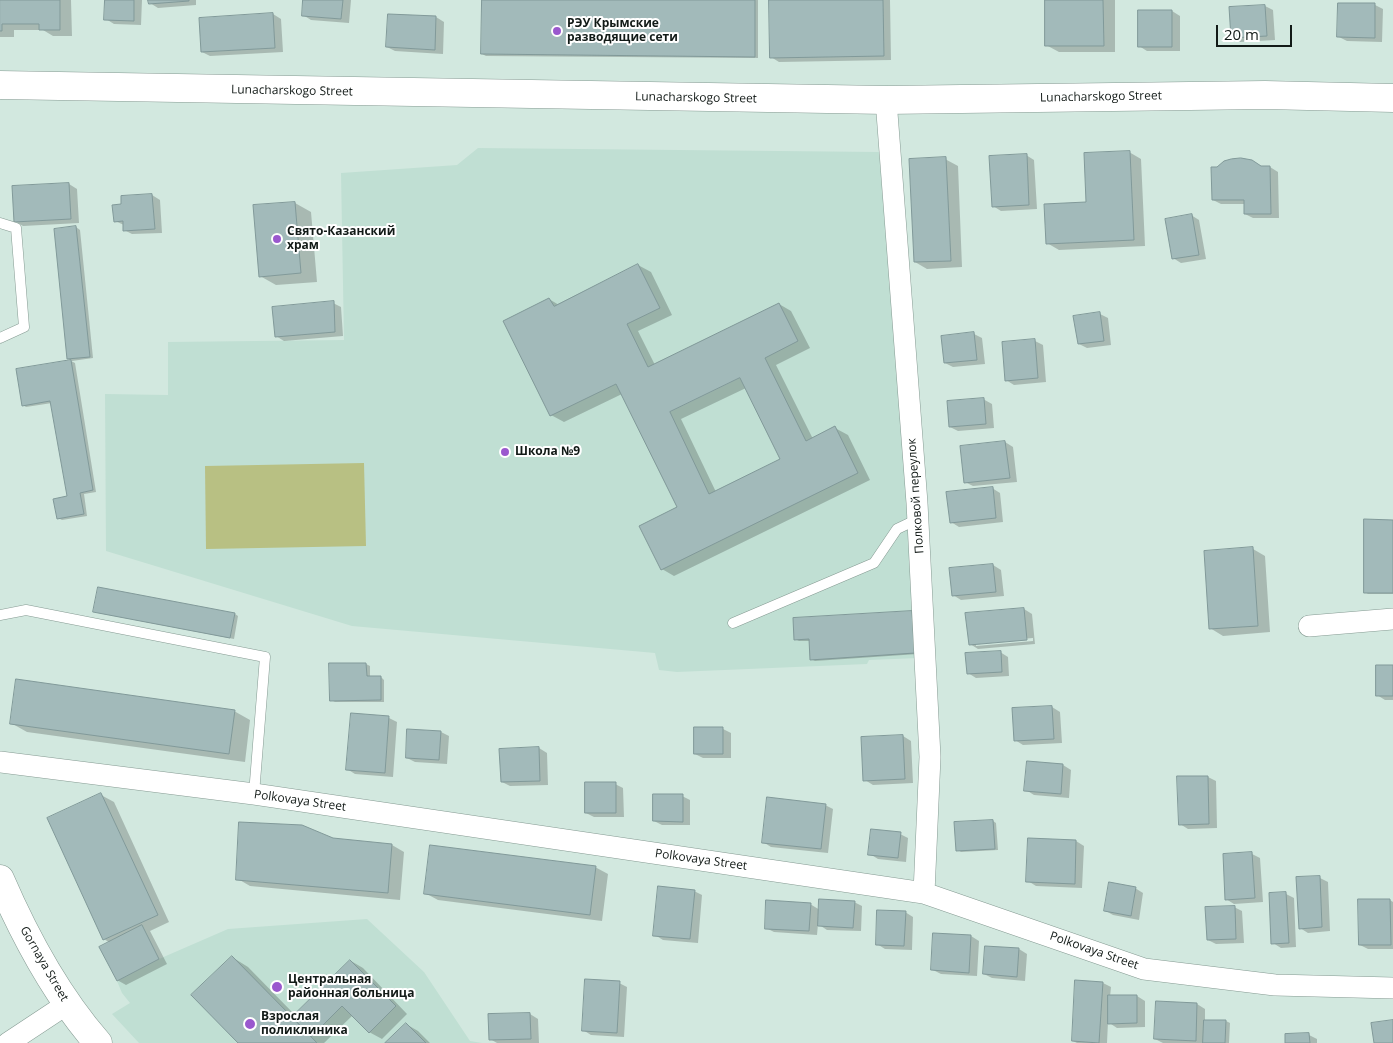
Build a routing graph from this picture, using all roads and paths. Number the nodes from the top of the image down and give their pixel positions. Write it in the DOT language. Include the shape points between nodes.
graph roads {
  1 [pos="0,85"];
  2 [pos="1393,98"];
  3 [pos="886,100"];
  4 [pos="0,223"];
  5 [pos="0,338"];
  6 [pos="918,519"];
  7 [pos="0,615"];
  8 [pos="1393,619"];
  9 [pos="733,624"];
  10 [pos="1309,626"];
  11 [pos="0,762"];
  12 [pos="254,794"];
  13 [pos="0,879"];
  14 [pos="924,893"];
  15 [pos="1393,988"];
  16 [pos="67,1004"];
  17 [pos="8,1043"];
  18 [pos="98,1043"];
  1 -- 3 [label="main road, Lunacharskogo Street"];
  2 -- 3 [label="main road, Lunacharskogo Street" via="1266,95"];
  3 -- 6 [label="street, Полковой переулок"];
  4 -- 5 [label="lane" via="16,228 24,327"];
  6 -- 9 [label="lane" via="897,530 874,563"];
  6 -- 14 [label="street, Полковой переулок" via="930,757"];
  7 -- 12 [label="lane" via="26,610 265,657"];
  8 -- 10 [label="street"];
  11 -- 12 [label="street, Polkovaya Street"];
  12 -- 14 [label="street, Polkovaya Street"];
  13 -- 16 [label="main road, Gornaya Street" via="17,918"];
  14 -- 15 [label="street, Polkovaya Street" via="1144,969 1275,985"];
  16 -- 17 [label="street"];
  16 -- 18 [label="main road, Gornaya Street"];
}
